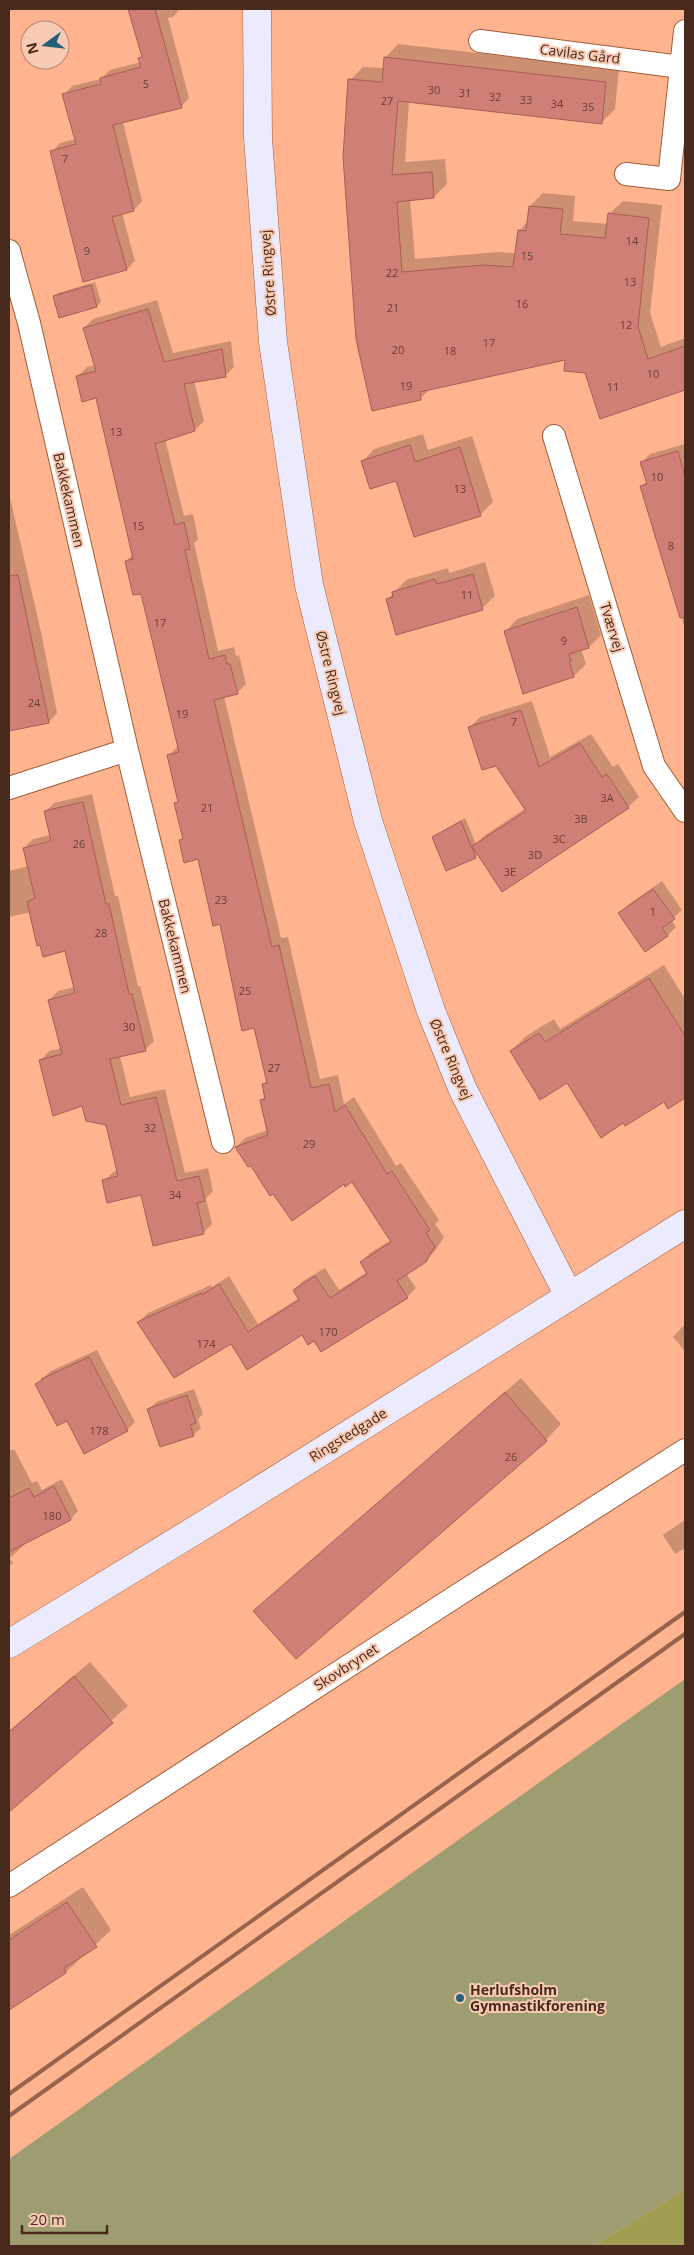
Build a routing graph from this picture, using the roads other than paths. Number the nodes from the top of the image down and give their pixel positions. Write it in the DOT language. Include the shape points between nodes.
graph roads {
  1 [pos="257,9"];
  2 [pos="685,31"];
  3 [pos="480,41"];
  4 [pos="681,67"];
  5 [pos="626,174"];
  6 [pos="9,251"];
  7 [pos="554,436"];
  8 [pos="127,750"];
  9 [pos="9,788"];
  10 [pos="685,811"];
  11 [pos="223,1142"];
  12 [pos="685,1224"];
  13 [pos="570,1296"];
  14 [pos="685,1450"];
  15 [pos="9,1644"];
  16 [pos="9,1886"];
  1 -- 13 [label="street, Østre Ringvej" via="258,138 273,342 309,585 368,821 431,1011 463,1090"];
  2 -- 4 [label="street"];
  3 -- 4 [label="street, Cavilas Gård"];
  4 -- 5 [label="street" via="669,179"];
  6 -- 8 [label="street, Bakkekammen" via="29,323"];
  7 -- 10 [label="street, Tværvej" via="654,766"];
  8 -- 9 [label="street"];
  8 -- 11 [label="street, Bakkekammen"];
  12 -- 13 [label="street, Ringstedgade"];
  13 -- 15 [label="street, Ringstedgade"];
  14 -- 16 [label="street, Skovbrynet"];
}
